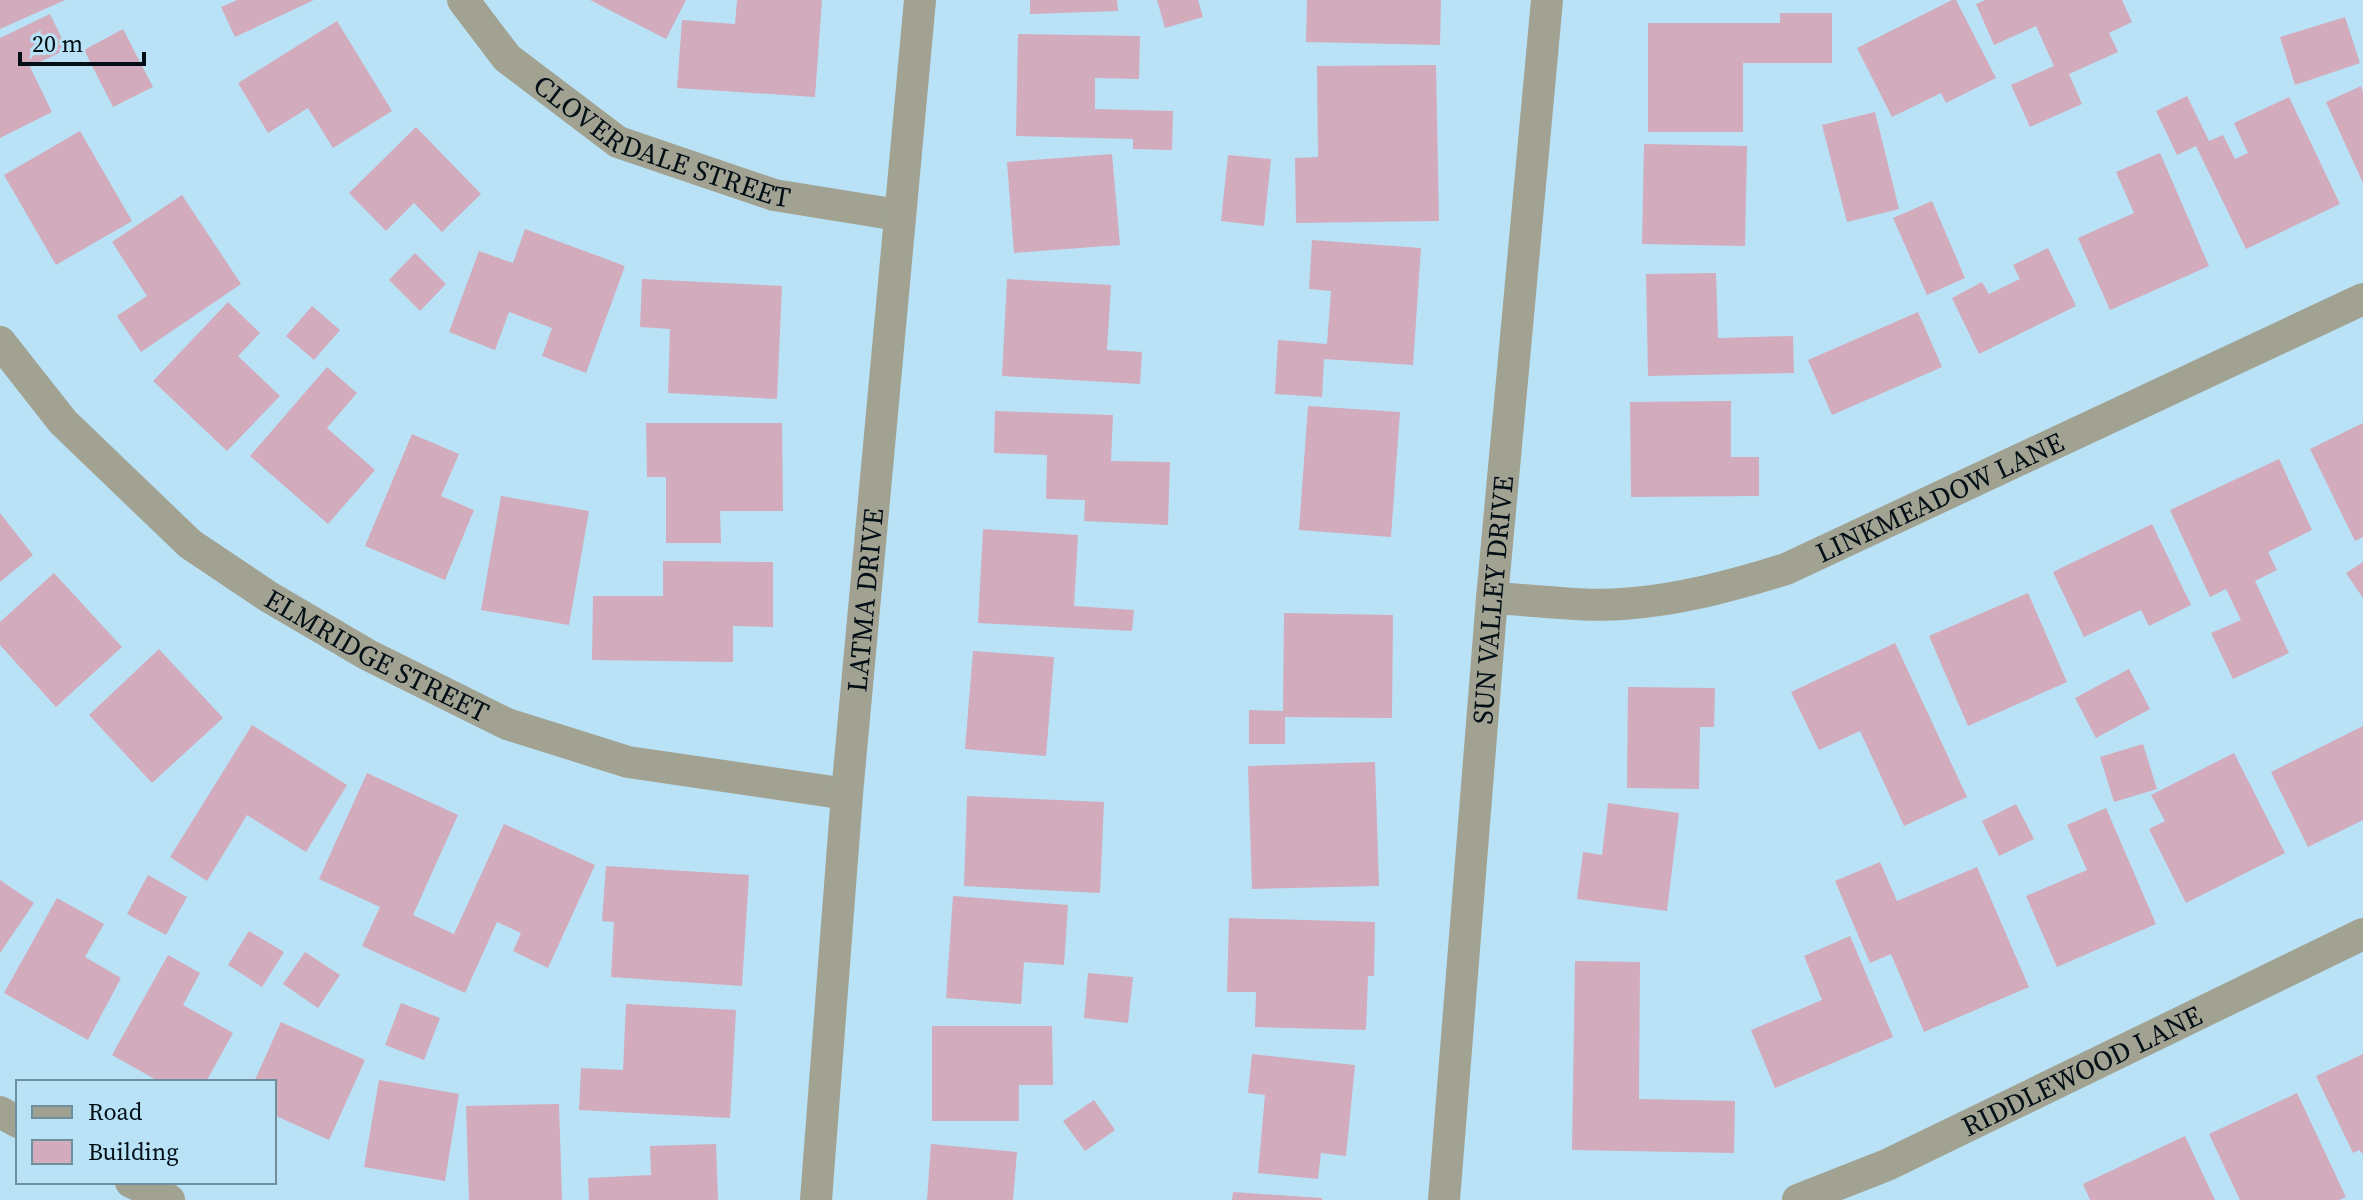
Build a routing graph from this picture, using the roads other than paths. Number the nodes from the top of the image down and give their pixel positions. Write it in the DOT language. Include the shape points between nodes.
graph roads {
  1 [pos="463,0"];
  2 [pos="920,0"];
  3 [pos="1547,0"];
  4 [pos="898,215"];
  5 [pos="2363,299"];
  6 [pos="0,342"];
  7 [pos="1492,598"];
  8 [pos="847,794"];
  9 [pos="2363,934"];
  10 [pos="135,1184"];
  11 [pos="169,1200"];
  12 [pos="816,1200"];
  13 [pos="1444,1200"];
  14 [pos="1798,1200"];
  1 -- 4 [label="street, CLOVERDALE STREET" via="507,58 618,142 774,195"];
  2 -- 4 [label="street, LATMA DRIVE"];
  3 -- 7 [label="street, SUN VALLEY DRIVE"];
  4 -- 8 [label="street, LATMA DRIVE"];
  5 -- 7 [label="street, LINKMEADOW LANE" via="1786,569 1728,588 1646,602"];
  6 -- 8 [label="street, ELMRIDGE STREET" via="63,422 190,544 368,655 507,724 628,762"];
  7 -- 13 [label="street, SUN VALLEY DRIVE"];
  8 -- 12 [label="street, LATMA DRIVE"];
  9 -- 14 [label="street, RIDDLEWOOD LANE" via="1887,1165"];
  10 -- 11 [label="street"];
}
